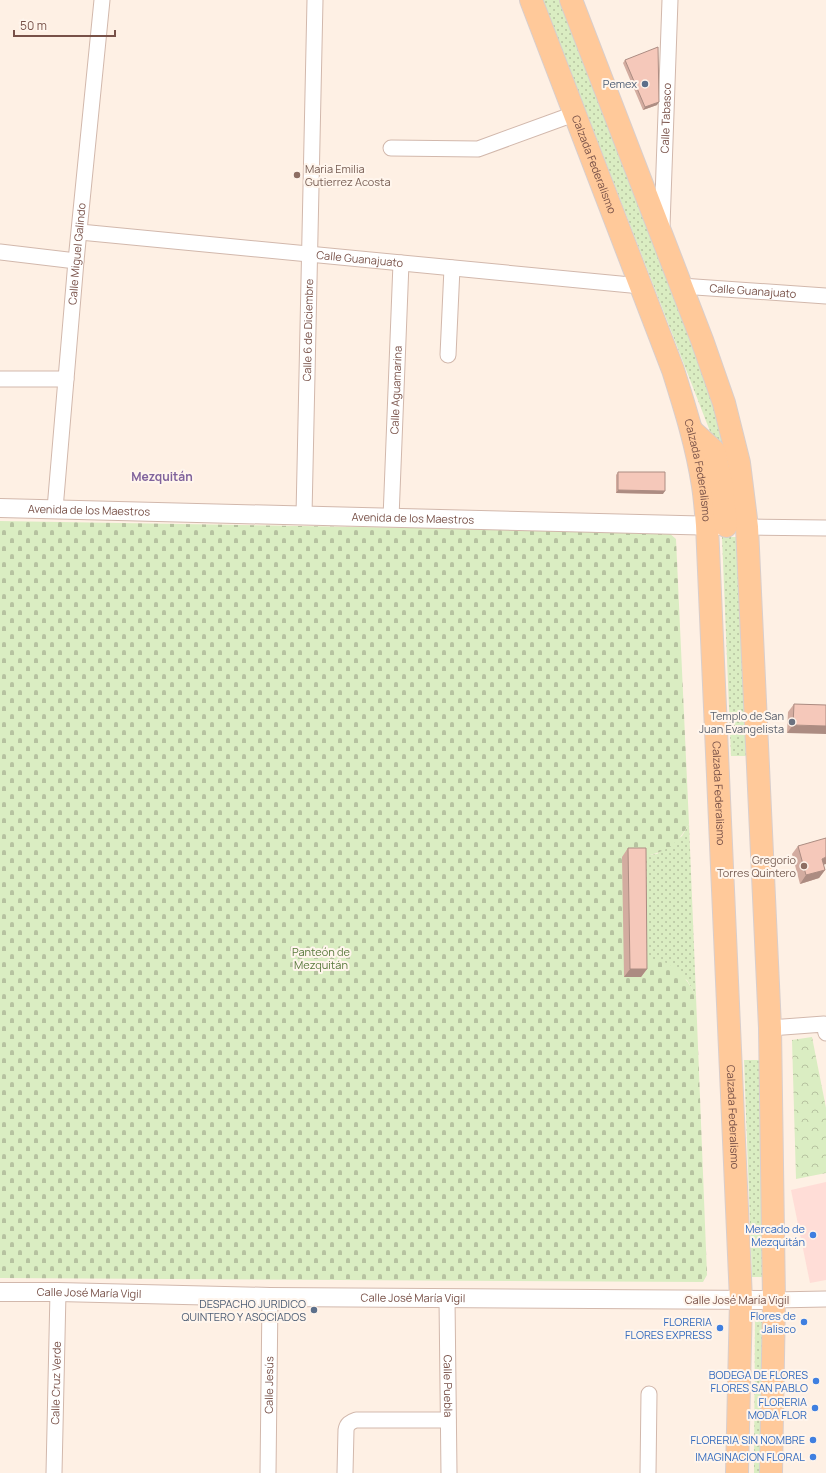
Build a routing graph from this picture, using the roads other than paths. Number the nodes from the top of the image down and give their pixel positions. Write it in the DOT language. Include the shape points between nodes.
graph roads {
  1 [pos="102,0"];
  2 [pos="315,0"];
  3 [pos="531,0"];
  4 [pos="571,0"];
  5 [pos="670,0"];
  6 [pos="574,114"];
  7 [pos="391,148"];
  8 [pos="80,232"];
  9 [pos="662,235"];
  10 [pos="0,252"];
  11 [pos="310,254"];
  12 [pos="76,261"];
  13 [pos="401,263"];
  14 [pos="452,268"];
  15 [pos="641,286"];
  16 [pos="681,286"];
  17 [pos="826,296"];
  18 [pos="448,355"];
  19 [pos="0,379"];
  20 [pos="66,379"];
  21 [pos="0,508"];
  22 [pos="55,509"];
  23 [pos="304,515"];
  24 [pos="390,518"];
  25 [pos="717,526"];
  26 [pos="747,527"];
  27 [pos="826,528"];
  28 [pos="770,1028"];
  29 [pos="826,1033"];
  30 [pos="0,1292"];
  31 [pos="58,1292"];
  32 [pos="270,1297"];
  33 [pos="447,1299"];
  34 [pos="826,1299"];
  35 [pos="740,1300"];
  36 [pos="774,1300"];
  37 [pos="649,1394"];
  38 [pos="448,1420"];
  39 [pos="54,1473"];
  40 [pos="268,1473"];
  41 [pos="345,1473"];
  42 [pos="449,1473"];
  43 [pos="648,1473"];
  44 [pos="737,1473"];
  45 [pos="771,1473"];
  1 -- 8 [label="street, Calle Miguel Galindo"];
  2 -- 11 [label="street, Calle 6 de Diciembre"];
  3 -- 6 [label="main road, Calzada Federalismo"];
  4 -- 9 [label="main road"];
  5 -- 9 [label="street, Calle Tabasco"];
  6 -- 7 [label="street" via="478,149"];
  6 -- 15 [label="main road, Calzada Federalismo"];
  8 -- 11 [label="street, Calle Guanajuato"];
  8 -- 12 [label="street, Calle Miguel Galindo"];
  9 -- 16 [label="main road"];
  10 -- 12 [label="street"];
  11 -- 13 [label="street, Calle Guanajuato"];
  11 -- 23 [label="street, Calle 6 de Diciembre"];
  12 -- 20 [label="street, Calle Miguel Galindo"];
  13 -- 14 [label="street, Calle Guanajuato"];
  13 -- 24 [label="street, Calle Aguamarina"];
  14 -- 15 [label="street, Calle Guanajuato"];
  14 -- 18 [label="street"];
  15 -- 25 [label="main road, Calzada Federalismo" via="673,370 692,431 703,486"];
  16 -- 17 [label="street, Calle Guanajuato"];
  16 -- 26 [label="main road" via="724,403 739,463"];
  19 -- 20 [label="street"];
  20 -- 22 [label="street, Calle Miguel Galindo"];
  21 -- 22 [label="street, Avenida de los Maestros"];
  22 -- 23 [label="street, Avenida de los Maestros"];
  23 -- 24 [label="street, Avenida de los Maestros"];
  24 -- 25 [label="street, Avenida de los Maestros"];
  25 -- 26 [label="street, Avenida de los Maestros"];
  25 -- 35 [label="main road, Calzada Federalismo"];
  26 -- 27 [label="street, Avenida de los Maestros"];
  26 -- 28 [label="main road"];
  28 -- 29 [label="street" via="824,1024"];
  28 -- 36 [label="main road"];
  30 -- 31 [label="street, Calle José María Vigil"];
  31 -- 32 [label="street, Calle José María Vigil"];
  31 -- 39 [label="street, Calle Cruz Verde"];
  32 -- 33 [label="street, Calle José María Vigil"];
  32 -- 40 [label="street, Calle Jesús"];
  33 -- 35 [label="street, Calle José María Vigil"];
  33 -- 38 [label="street, Calle Puebla"];
  34 -- 36 [label="street, Calle José María Vigil"];
  35 -- 36 [label="street, Calle José María Vigil"];
  35 -- 44 [label="main road, Calzada Federalismo"];
  36 -- 45 [label="main road"];
  37 -- 43 [label="street"];
  38 -- 41 [label="street" via="351,1422 346,1430"];
  38 -- 42 [label="street, Calle Puebla"];
}
